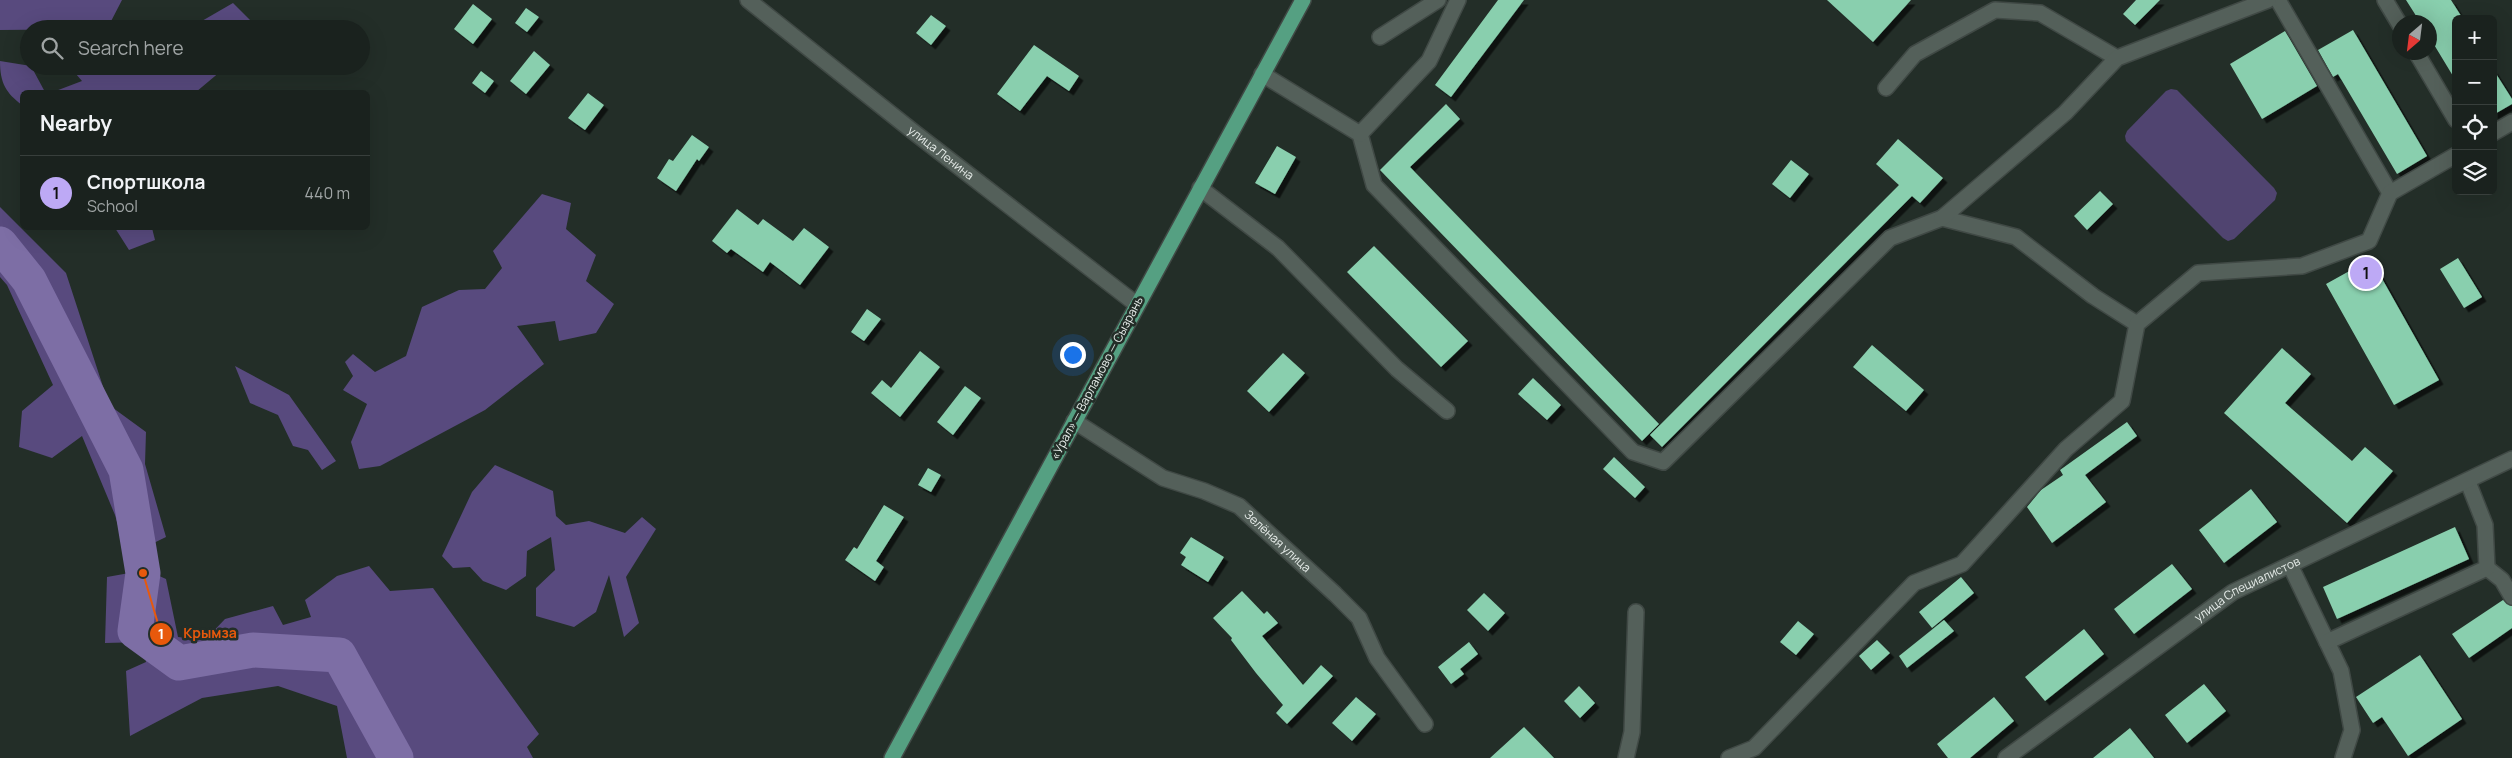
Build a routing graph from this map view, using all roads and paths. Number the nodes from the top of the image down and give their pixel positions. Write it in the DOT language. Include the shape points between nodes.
graph roads {
  1 [pos="748,0"];
  2 [pos="1303,0"];
  3 [pos="1438,0"];
  4 [pos="1458,0"];
  5 [pos="2268,0"];
  6 [pos="2278,0"];
  7 [pos="2385,0"];
  8 [pos="2394,15"];
  9 [pos="1380,37"];
  10 [pos="2117,58"];
  11 [pos="2421,60"];
  12 [pos="1262,74"];
  13 [pos="1886,88"];
  14 [pos="2452,113"];
  15 [pos="2512,122"];
  16 [pos="2497,131"];
  17 [pos="1360,134"];
  18 [pos="2452,157"];
  19 [pos="1200,188"];
  20 [pos="2390,193"];
  21 [pos="1942,218"];
  22 [pos="1136,304"];
  23 [pos="2137,324"];
  24 [pos="1447,411"];
  25 [pos="1074,421"];
  26 [pos="2512,459"];
  27 [pos="2468,482"];
  28 [pos="2290,565"];
  29 [pos="2487,568"];
  30 [pos="2512,597"];
  31 [pos="1636,612"];
  32 [pos="2327,642"];
  33 [pos="1425,724"];
  34 [pos="892,758"];
  35 [pos="1626,758"];
  36 [pos="1729,758"];
  37 [pos="2006,758"];
  38 [pos="2344,758"];
  1 -- 22 [label="street, улица Ленина"];
  2 -- 12 [label="main road, «Урал» — Варламово — Сызрань"];
  3 -- 9 [label="street"];
  4 -- 17 [label="street" via="1429,61"];
  5 -- 10 [label="street"];
  6 -- 20 [label="street"];
  7 -- 8 [label="street"];
  10 -- 13 [label="street" via="2040,14 1994,10 1915,54"];
  10 -- 21 [label="street" via="2065,113"];
  11 -- 14 [label="street"];
  12 -- 17 [label="street"];
  12 -- 19 [label="main road, «Урал» — Варламово — Сызрань"];
  15 -- 16 [label="street"];
  17 -- 21 [label="street" via="1374,185 1633,452 1662,462 1890,238"];
  18 -- 20 [label="street"];
  19 -- 22 [label="main road, «Урал» — Варламово — Сызрань"];
  19 -- 24 [label="street" via="1278,248 1398,369"];
  20 -- 23 [label="street" via="2369,241 2302,266 2198,273"];
  21 -- 23 [label="street" via="2016,237 2093,296"];
  22 -- 25 [label="main road, «Урал» — Варламово — Сызрань"];
  23 -- 36 [label="street" via="2122,401 2066,449 1962,564 1914,583 1754,748"];
  25 -- 33 [label="street, Зелёная улица" via="1164,478 1238,506 1359,618 1377,658"];
  25 -- 34 [label="main road, «Урал» — Варламово — Сызрань"];
  26 -- 27 [label="street, улица Специалистов"];
  27 -- 28 [label="street, улица Специалистов"];
  27 -- 29 [label="street" via="2485,525"];
  28 -- 32 [label="street"];
  28 -- 37 [label="street, улица Специалистов" via="2233,592"];
  29 -- 30 [label="street" via="2502,580"];
  29 -- 32 [label="street"];
  31 -- 35 [label="street" via="1632,732"];
  32 -- 38 [label="street" via="2340,671 2352,730"];
}
